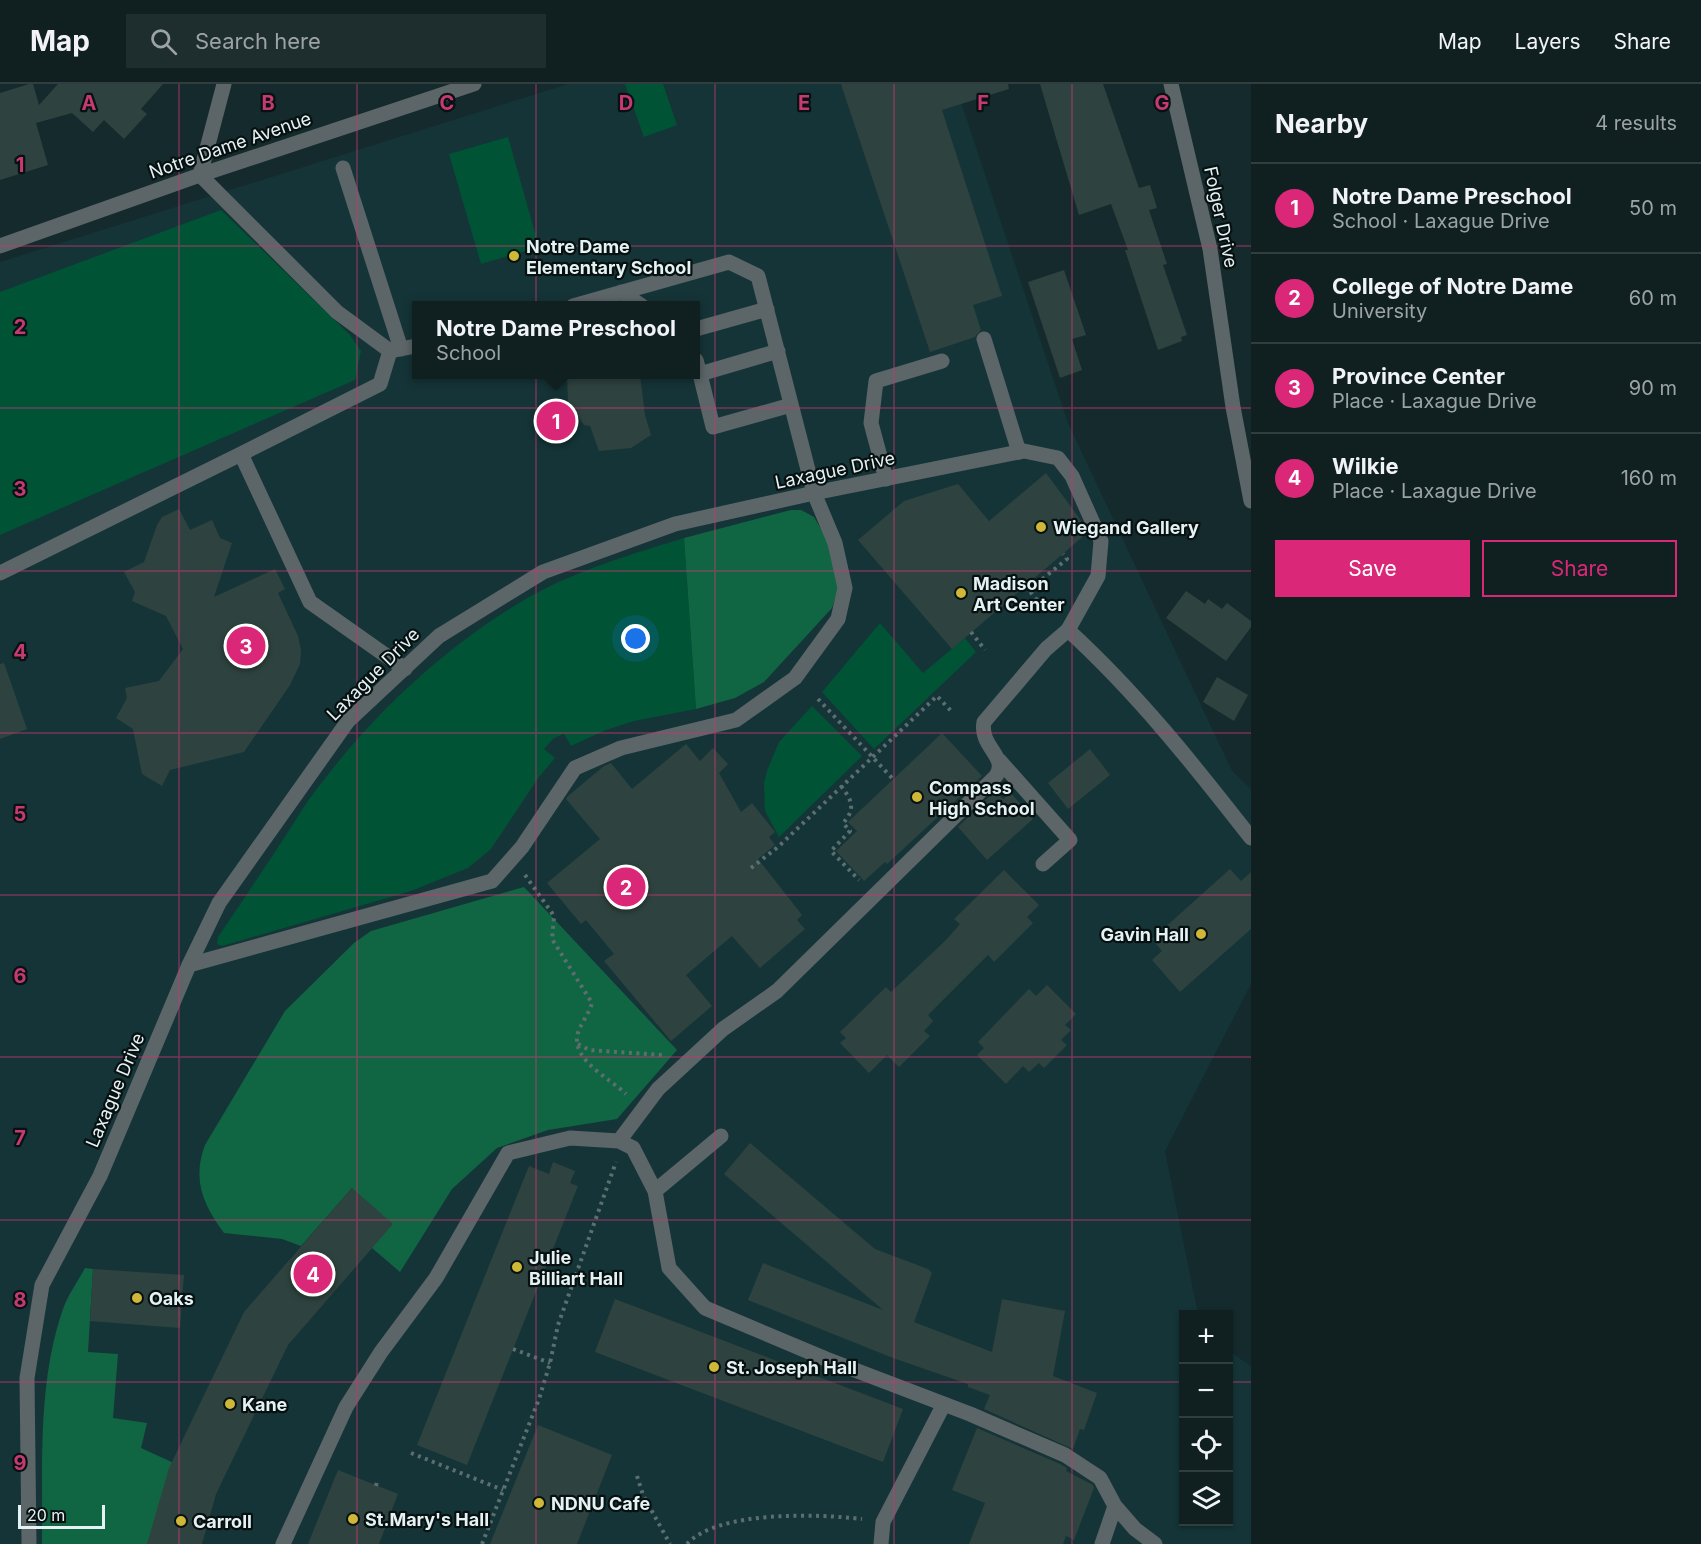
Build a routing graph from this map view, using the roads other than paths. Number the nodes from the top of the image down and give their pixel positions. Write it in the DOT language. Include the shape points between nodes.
graph roads {
  1 [pos="224,84"];
  2 [pos="474,84"];
  3 [pos="1171,84"];
  4 [pos="343,168"];
  5 [pos="200,175"];
  6 [pos="0,246"];
  7 [pos="621,292"];
  8 [pos="590,301"];
  9 [pos="634,301"];
  10 [pos="767,309"];
  11 [pos="700,328"];
  12 [pos="984,339"];
  13 [pos="412,347"];
  14 [pos="395,350"];
  15 [pos="778,351"];
  16 [pos="942,361"];
  17 [pos="700,367"];
  18 [pos="700,376"];
  19 [pos="791,405"];
  20 [pos="1019,452"];
  21 [pos="241,454"];
  22 [pos="886,478"];
  23 [pos="814,493"];
  24 [pos="1251,501"];
  25 [pos="0,573"];
  26 [pos="1068,630"];
  27 [pos="405,669"];
  28 [pos="999,760"];
  29 [pos="1251,838"];
  30 [pos="1043,864"];
  31 [pos="189,965"];
  32 [pos="721,1136"];
  33 [pos="619,1141"];
  34 [pos="655,1191"];
  35 [pos="944,1404"];
  36 [pos="1115,1506"];
  37 [pos="29,1544"];
  38 [pos="283,1544"];
  39 [pos="880,1544"];
  40 [pos="1102,1544"];
  41 [pos="1155,1544"];
  1 -- 5 [label="street"];
  2 -- 5 [label="street, Notre Dame Avenue"];
  3 -- 24 [label="street, Folger Drive" via="1210,249"];
  4 -- 14 [label="street"];
  5 -- 6 [label="street, Notre Dame Avenue"];
  5 -- 14 [label="street" via="337,312"];
  7 -- 8 [label="street"];
  7 -- 9 [label="street"];
  7 -- 10 [label="street" via="729,262 758,276"];
  10 -- 11 [label="street"];
  10 -- 15 [label="street"];
  12 -- 20 [label="street"];
  13 -- 14 [label="street"];
  14 -- 21 [label="street" via="380,384"];
  15 -- 17 [label="street"];
  15 -- 19 [label="street"];
  16 -- 22 [label="street" via="876,381 871,423"];
  18 -- 19 [label="street" via="712,427"];
  19 -- 23 [label="street"];
  20 -- 22 [label="street, Laxague Drive"];
  20 -- 26 [label="street, Laxague Drive" via="1058,458 1072,476 1101,542 1098,576"];
  21 -- 25 [label="street"];
  21 -- 27 [label="street" via="310,602"];
  22 -- 23 [label="street, Laxague Drive"];
  23 -- 27 [label="street, Laxague Drive" via="675,524 543,572 440,636"];
  23 -- 31 [label="street" via="835,543 845,588 838,619 795,678 736,720 621,748 575,768 522,847 492,881"];
  26 -- 28 [label="street" via="1046,649 984,722 983,735"];
  26 -- 29 [label="street" via="1097,656 1185,753"];
  27 -- 31 [label="street, Laxague Drive" via="348,721 219,903"];
  28 -- 30 [label="street" via="1070,840"];
  28 -- 33 [label="street" via="999,773 990,783 777,991 723,1029 658,1089"];
  31 -- 37 [label="street, Laxague Drive" via="100,1176 42,1285 27,1378"];
  32 -- 34 [label="street"];
  33 -- 34 [label="street" via="633,1148"];
  33 -- 38 [label="street" via="570,1138 508,1152 436,1278 346,1407"];
  34 -- 35 [label="street" via="669,1268 705,1308"];
  35 -- 36 [label="street" via="1065,1455 1100,1478"];
  35 -- 39 [label="street" via="883,1522"];
  36 -- 40 [label="street"];
  36 -- 41 [label="street"];
}
